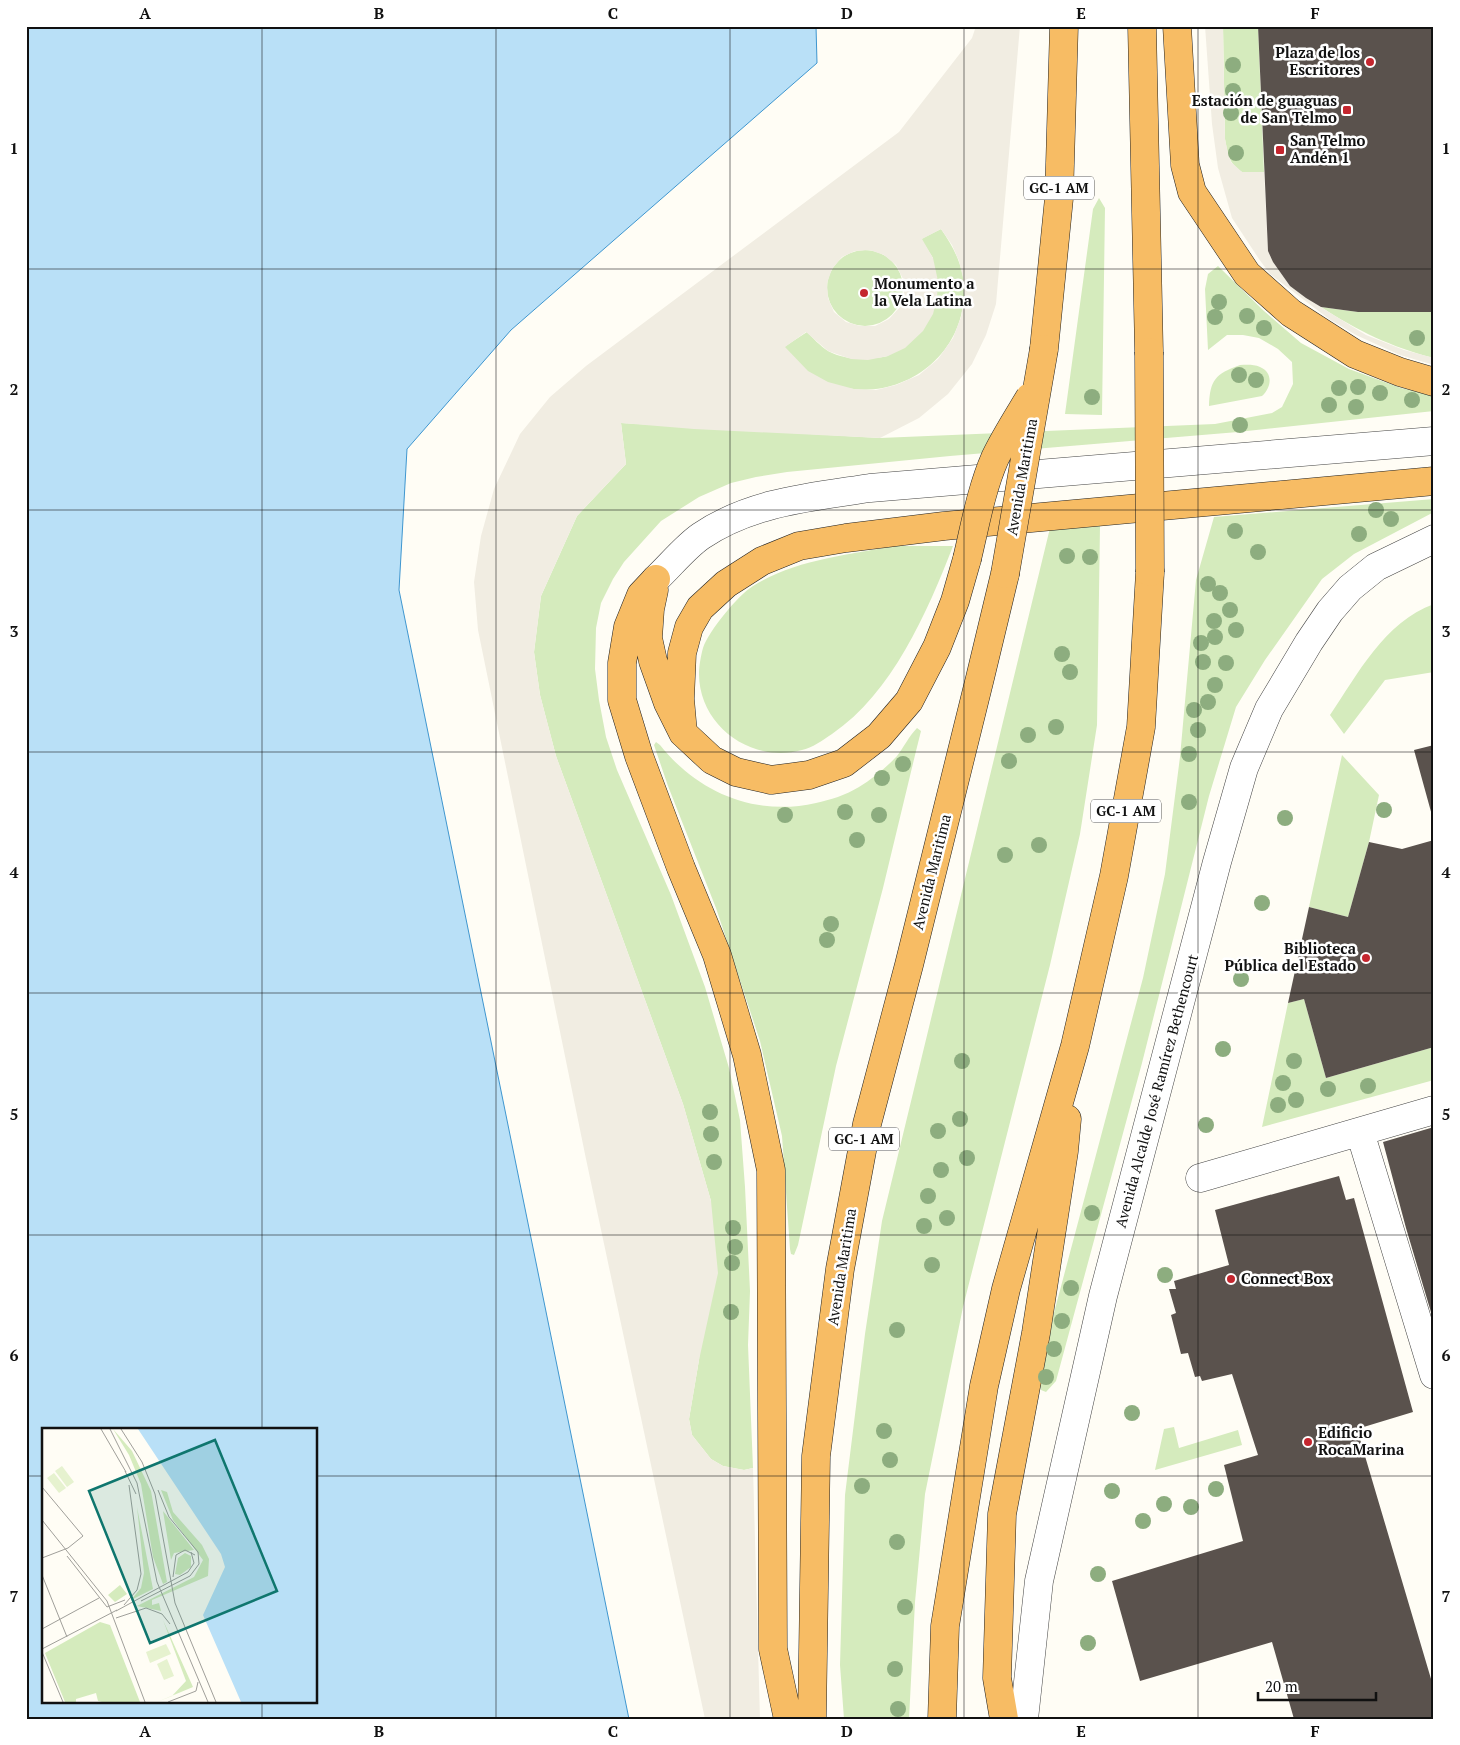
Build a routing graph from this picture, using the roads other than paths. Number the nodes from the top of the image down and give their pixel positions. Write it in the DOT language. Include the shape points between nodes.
graph roads {
  1 [pos="1064,26"];
  2 [pos="1142,26"];
  3 [pos="1178,26"];
  4 [pos="1434,382"];
  5 [pos="1039,383"];
  6 [pos="1434,441"];
  7 [pos="1434,481"];
  8 [pos="1434,538"];
  9 [pos="656,579"];
  10 [pos="683,733"];
  11 [pos="1075,1046"];
  12 [pos="1434,1110"];
  13 [pos="1360,1132"];
  14 [pos="1200,1178"];
  15 [pos="1434,1375"];
  16 [pos="788,1719"];
  17 [pos="812,1719"];
  18 [pos="942,1719"];
  19 [pos="1004,1719"];
  20 [pos="1024,1719"];
  1 -- 5 [label="highway, Avenida Maritima / GC-1 AM, bridge" via="1059,198"];
  2 -- 11 [label="highway, GC-1 AM, bridge" via="1150,352 1150,572 1141,727 1114,876"];
  3 -- 4 [label="highway" via="1185,165 1192,192 1247,274 1292,313 1355,354"];
  5 -- 10 [label="highway, bridge" via="994,460 967,559 937,647 908,700 879,736 844,763 809,775 771,780 736,772 712,760"];
  5 -- 17 [label="highway, Avenida Maritima / GC-1 AM, bridge" via="1005,574 867,1124 840,1269 816,1456"];
  6 -- 9 [label="street" via="870,488 796,499 742,513 700,537"];
  7 -- 10 [label="highway" via="944,526 799,546 762,561 726,584 700,608 689,627 682,653 680,699"];
  8 -- 20 [label="street, Avenida Alcalde José Ramírez Bethencourt" via="1376,567 1330,610 1268,709 1244,768 1103,1296 1040,1581"];
  9 -- 10 [label="highway" via="648,638 652,661"];
  9 -- 16 [label="highway" via="641,594 628,627 622,663 622,700 639,756 717,955 748,1054 771,1170 773,1649"];
  11 -- 18 [label="highway, GC-1 AM" via="1006,1289 984,1386 945,1626"];
  11 -- 19 [label="highway" via="1051,1238 1002,1514 997,1678"];
  12 -- 13 [label="street"];
  13 -- 14 [label="street"];
  13 -- 15 [label="street"];
}
